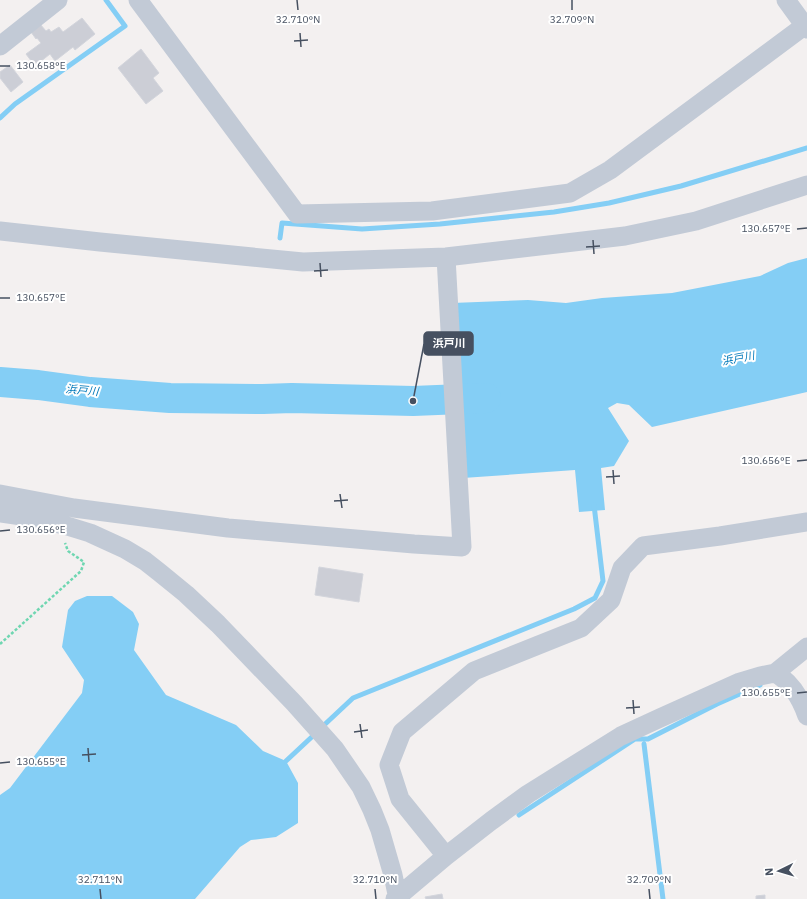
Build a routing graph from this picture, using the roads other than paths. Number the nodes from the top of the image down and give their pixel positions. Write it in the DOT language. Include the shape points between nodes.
graph roads {
  1 [pos="58,0"];
  2 [pos="138,0"];
  3 [pos="786,0"];
  4 [pos="806,26"];
  5 [pos="0,46"];
  6 [pos="807,185"];
  7 [pos="0,231"];
  8 [pos="446,257"];
  9 [pos="0,494"];
  10 [pos="0,513"];
  11 [pos="807,522"];
  12 [pos="807,647"];
  13 [pos="774,672"];
  14 [pos="807,716"];
  15 [pos="446,856"];
  16 [pos="397,898"];
  1 -- 5 [label="street"];
  2 -- 4 [label="street" via="298,214 432,211 570,193 610,170"];
  3 -- 4 [label="street"];
  6 -- 8 [label="street" via="696,221 625,236"];
  7 -- 8 [label="street" via="303,262"];
  8 -- 9 [label="street" via="462,547 228,528 74,508"];
  10 -- 16 [label="street" via="64,525 110,541 145,561 218,624 294,702 335,749 360,787 380,830"];
  11 -- 15 [label="street" via="644,546 622,568 611,600 581,628 474,671 402,732 389,765 400,798"];
  12 -- 13 [label="street"];
  13 -- 14 [label="street" via="791,685"];
  13 -- 15 [label="street" via="740,682 621,736 528,794"];
  15 -- 16 [label="street"];
}
